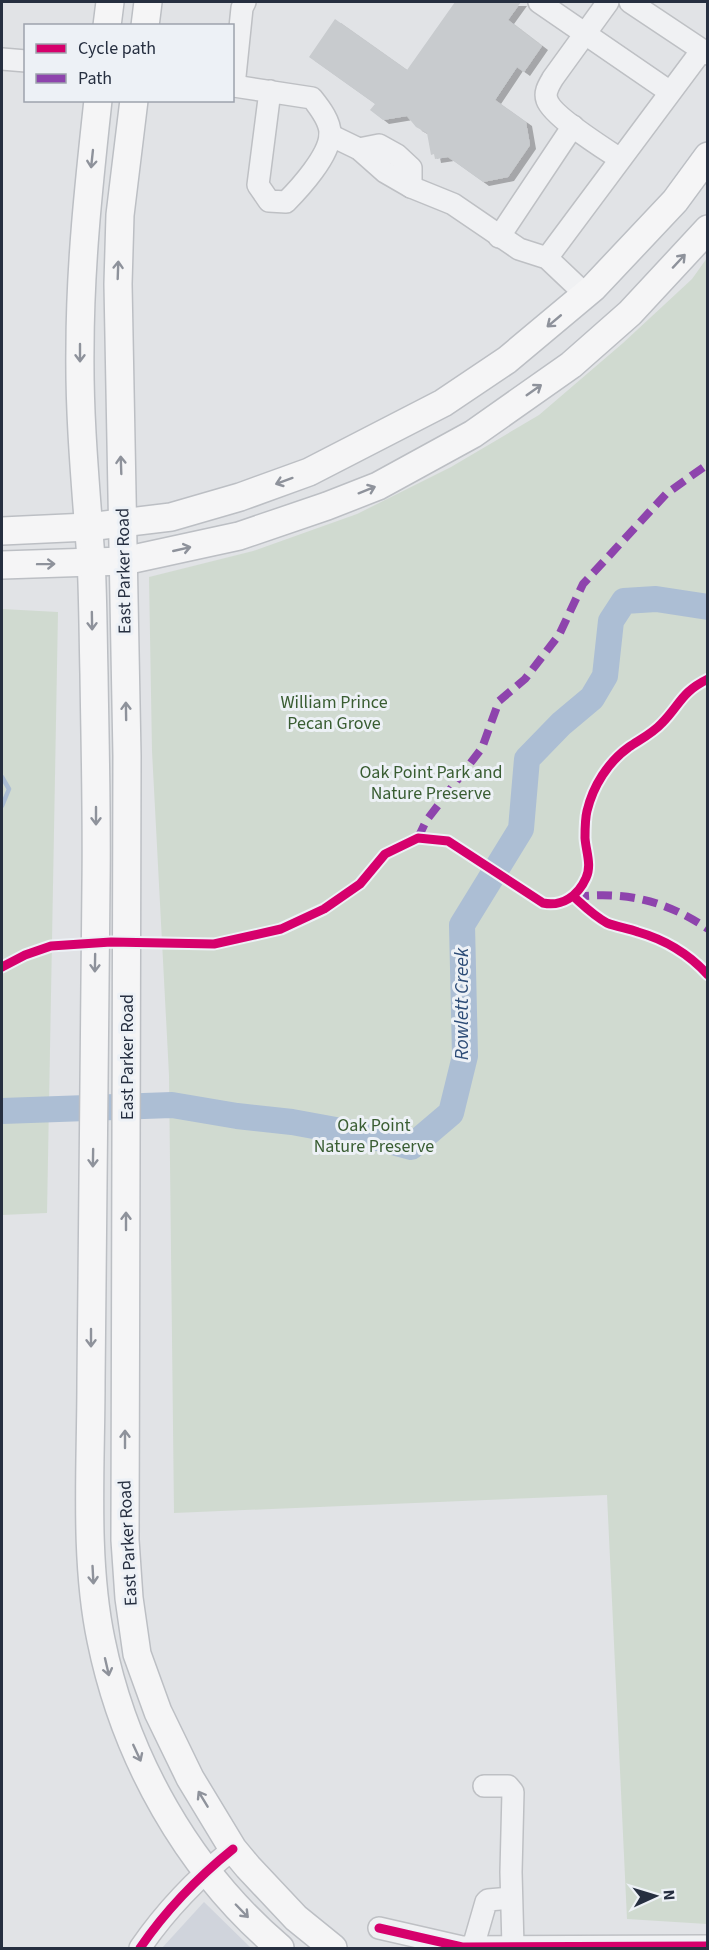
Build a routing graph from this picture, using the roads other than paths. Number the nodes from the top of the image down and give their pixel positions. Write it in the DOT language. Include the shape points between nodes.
graph roads {
  1 [pos="110,2"];
  2 [pos="148,2"];
  3 [pos="245,2"];
  4 [pos="539,2"];
  5 [pos="608,2"];
  6 [pos="630,2"];
  7 [pos="655,9"];
  8 [pos="107,24"];
  9 [pos="145,24"];
  10 [pos="585,34"];
  11 [pos="705,52"];
  12 [pos="2,59"];
  13 [pos="24,61"];
  14 [pos="234,77"];
  15 [pos="234,86"];
  16 [pos="270,91"];
  17 [pos="670,92"];
  18 [pos="98,102"];
  19 [pos="134,102"];
  20 [pos="573,126"];
  21 [pos="330,135"];
  22 [pos="708,156"];
  23 [pos="620,159"];
  24 [pos="708,229"];
  25 [pos="499,237"];
  26 [pos="547,258"];
  27 [pos="585,294"];
  28 [pos="124,523"];
  29 [pos="88,527"];
  30 [pos="2,531"];
  31 [pos="124,561"];
  32 [pos="91,563"];
  33 [pos="2,565"];
  34 [pos="125,1540"];
  35 [pos="91,1542"];
  36 [pos="152,1694"];
  37 [pos="120,1707"];
  38 [pos="484,1786"];
  39 [pos="233,1849"];
  40 [pos="206,1871"];
  41 [pos="512,1898"];
  42 [pos="379,1928"];
  43 [pos="708,1946"];
  44 [pos="513,1947"];
  45 [pos="140,1948"];
  46 [pos="280,1948"];
  47 [pos="333,1948"];
  48 [pos="466,1948"];
  1 -- 8 [label="main road"];
  2 -- 9 [label="main road"];
  3 -- 14 [label="street"];
  4 -- 10 [label="street"];
  5 -- 10 [label="street"];
  6 -- 7 [label="street"];
  7 -- 11 [label="street"];
  10 -- 17 [label="street"];
  10 -- 20 [label="street" via="546,90 546,101"];
  11 -- 17 [label="street"];
  12 -- 13 [label="street"];
  15 -- 16 [label="street"];
  16 -- 21 [label="street" via="312,98 325,114"];
  16 -- 21 [label="street" via="258,184 269,201 286,202 302,186 322,156"];
  17 -- 23 [label="street"];
  18 -- 29 [label="main road, East Parker Road, one-way" via="85,220 80,349"];
  28 -- 19 [label="main road, East Parker Road, one-way" via="118,284 120,215"];
  20 -- 23 [label="street"];
  20 -- 25 [label="street"];
  21 -- 25 [label="street" via="391,164 411,187 453,204"];
  22 -- 27 [label="main road" via="675,201"];
  23 -- 26 [label="street"];
  31 -- 24 [label="main road, one-way" via="239,536 378,486 422,463 473,434 571,365 630,313"];
  25 -- 26 [label="street"];
  26 -- 27 [label="street"];
  27 -- 28 [label="main road, one-way" via="507,360 443,403 309,472 171,517"];
  28 -- 29 [label="main road"];
  28 -- 31 [label="main road, East Parker Road"];
  29 -- 30 [label="main road"];
  29 -- 32 [label="main road, East Parker Road"];
  31 -- 32 [label="main road"];
  34 -- 31 [label="main road, East Parker Road, one-way" via="128,884"];
  33 -- 32 [label="main road, one-way"];
  32 -- 35 [label="main road, East Parker Road, one-way" via="96,884"];
  34 -- 35 [label="main road"];
  34 -- 36 [label="main road, East Parker Road" via="138,1654"];
  35 -- 37 [label="main road, East Parker Road, one-way" via="94,1603 109,1677"];
  36 -- 37 [label="main road"];
  39 -- 36 [label="main road, East Parker Road, one-way" via="190,1778"];
  37 -- 40 [label="main road, East Parker Road, one-way" via="158,1798"];
  38 -- 41 [label="street" via="508,1786 513,1792"];
  39 -- 40 [label="street"];
  39 -- 47 [label="main road, East Parker Road" via="284,1906"];
  40 -- 45 [label="street" via="169,1909"];
  40 -- 46 [label="main road, East Parker Road, one-way"];
  41 -- 44 [label="street"];
  41 -- 48 [label="street" via="486,1902"];
  42 -- 48 [label="street"];
  43 -- 44 [label="street"];
  44 -- 48 [label="street"];
}
